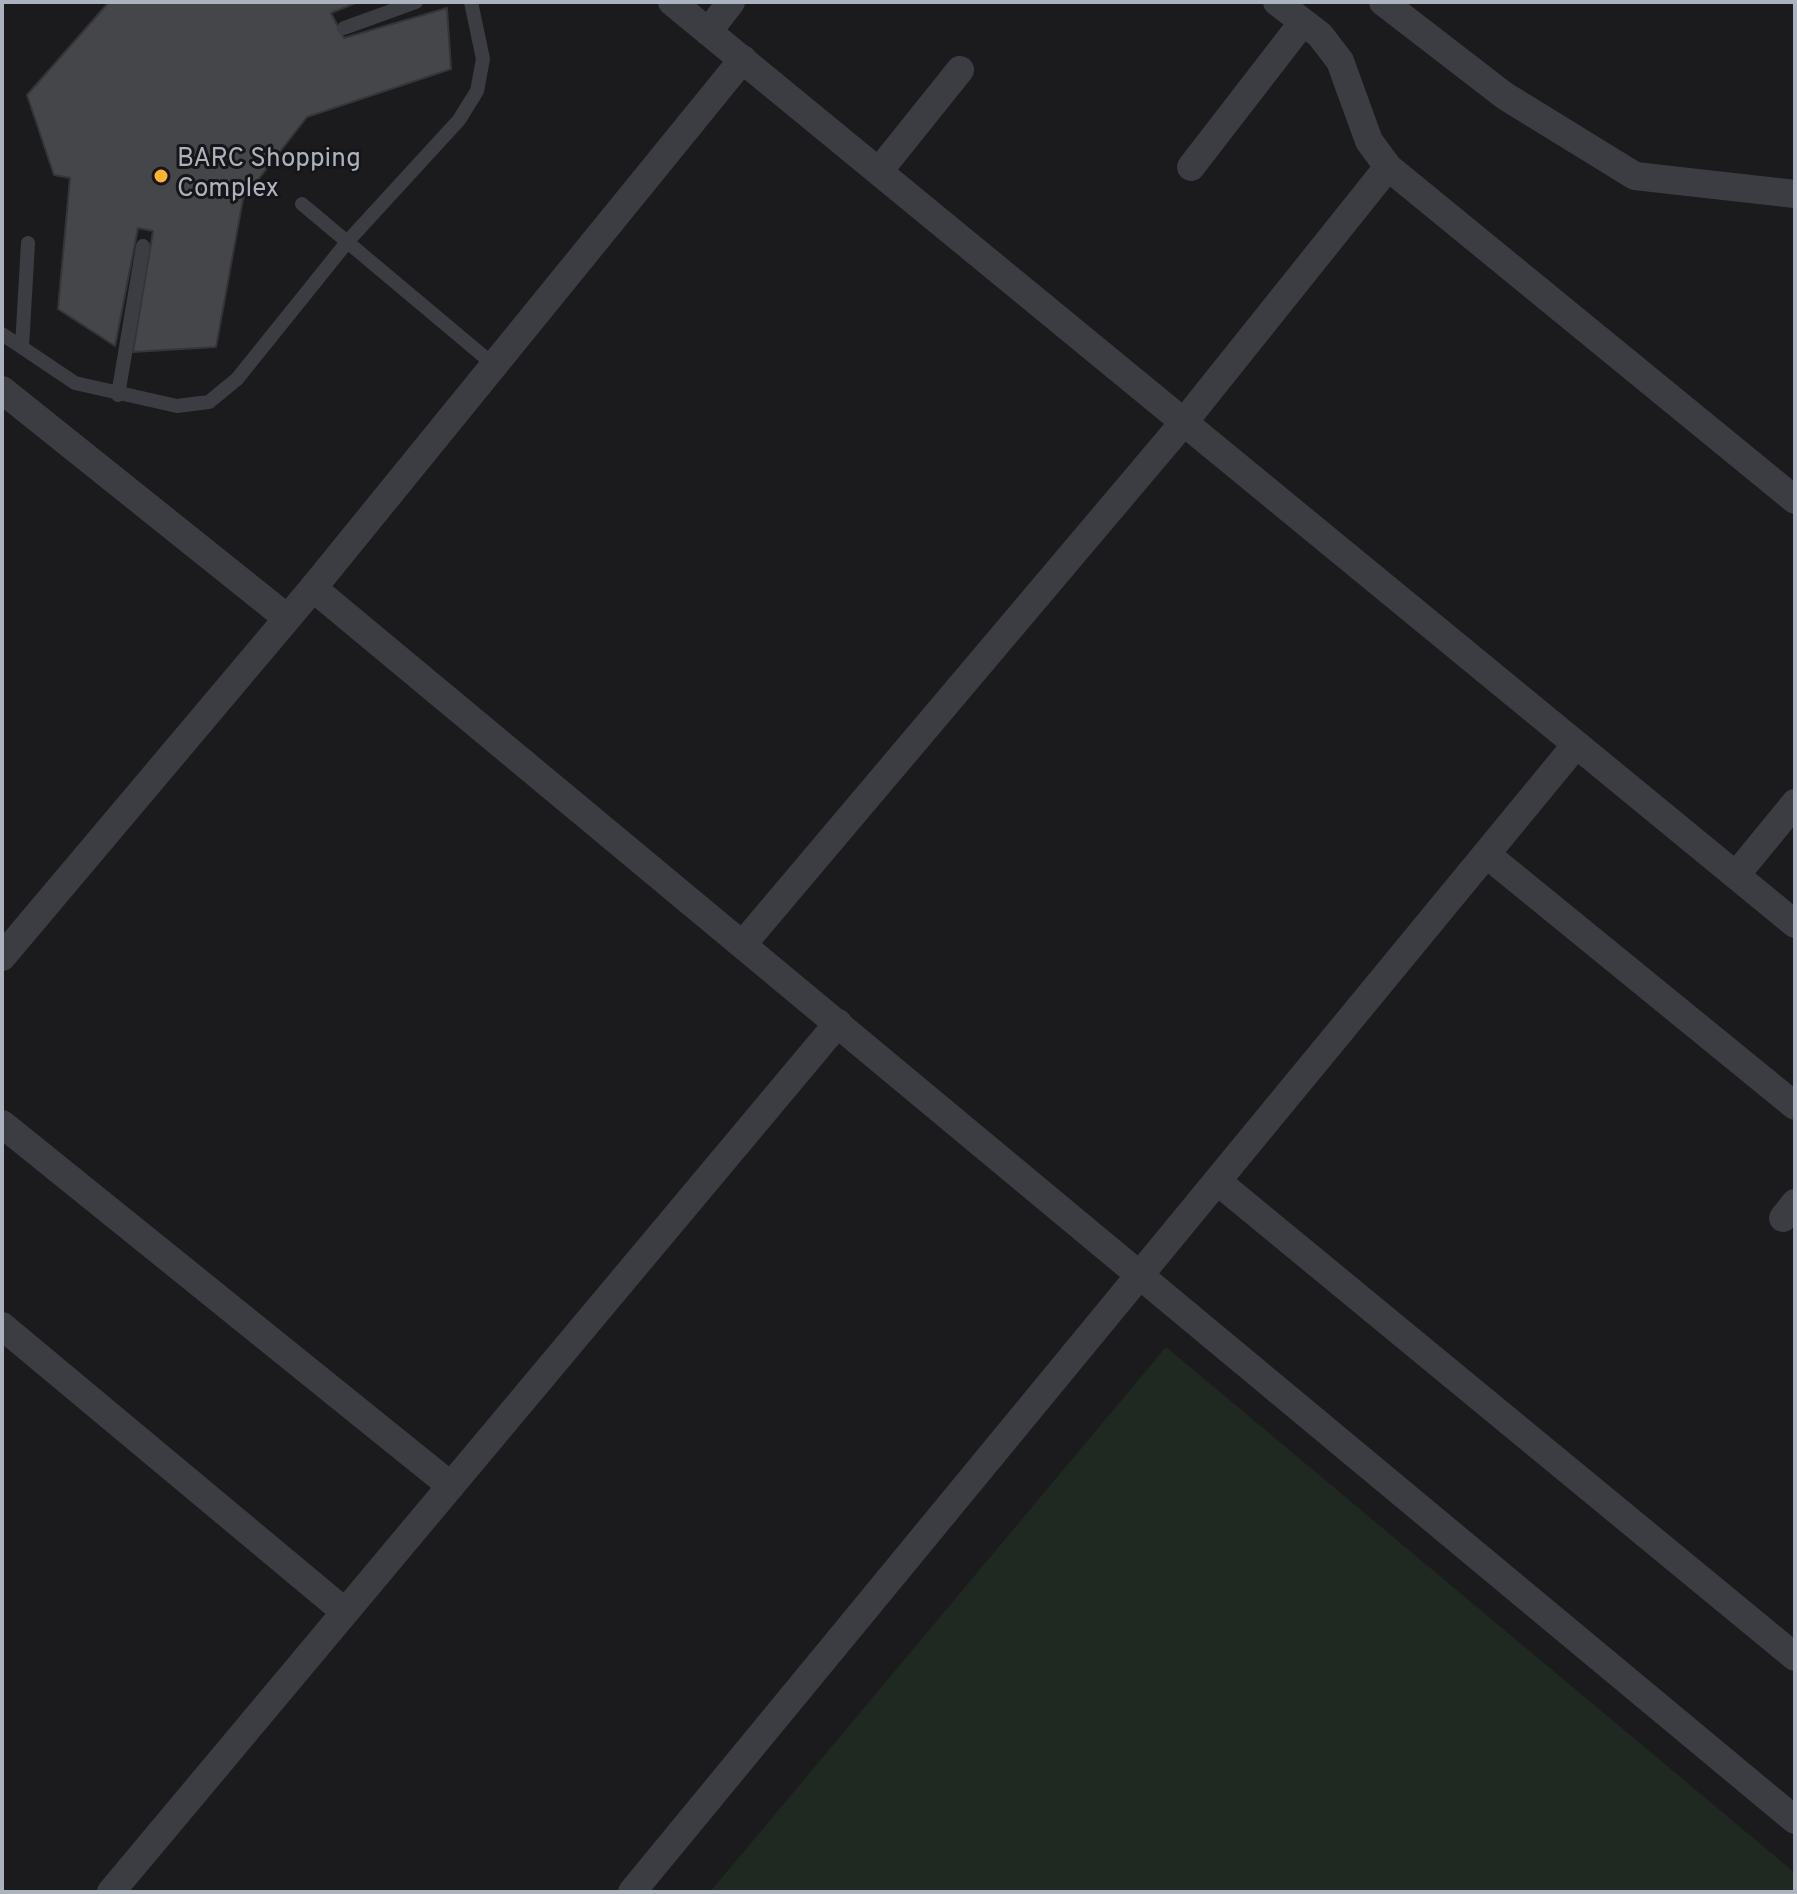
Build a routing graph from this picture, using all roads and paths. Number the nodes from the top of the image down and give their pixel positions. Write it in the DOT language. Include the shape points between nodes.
graph roads {
  1 [pos="416,2"];
  2 [pos="471,2"];
  3 [pos="672,2"];
  4 [pos="731,2"];
  5 [pos="1277,2"];
  6 [pos="1383,2"];
  7 [pos="1303,22"];
  8 [pos="344,28"];
  9 [pos="708,32"];
  10 [pos="743,59"];
  11 [pos="960,70"];
  12 [pos="1191,167"];
  13 [pos="1388,167"];
  14 [pos="879,171"];
  15 [pos="1795,194"];
  16 [pos="302,204"];
  17 [pos="348,241"];
  18 [pos="28,243"];
  19 [pos="143,246"];
  20 [pos="2,334"];
  21 [pos="22,347"];
  22 [pos="494,365"];
  23 [pos="2,390"];
  24 [pos="118,395"];
  25 [pos="1184,422"];
  26 [pos="1795,500"];
  27 [pos="313,588"];
  28 [pos="287,618"];
  29 [pos="1575,746"];
  30 [pos="1795,803"];
  31 [pos="1486,854"];
  32 [pos="1736,875"];
  33 [pos="1795,924"];
  34 [pos="743,944"];
  35 [pos="2,957"];
  36 [pos="838,1023"];
  37 [pos="1795,1106"];
  38 [pos="2,1124"];
  39 [pos="1217,1181"];
  40 [pos="1140,1275"];
  41 [pos="2,1326"];
  42 [pos="451,1486"];
  43 [pos="345,1612"];
  44 [pos="1795,1657"];
  45 [pos="1795,1820"];
  46 [pos="111,1892"];
  47 [pos="632,1892"];
  1 -- 8 [label="lane"];
  2 -- 17 [label="lane" via="483,59 477,91 459,120"];
  3 -- 9 [label="street"];
  4 -- 9 [label="street"];
  5 -- 7 [label="street"];
  6 -- 15 [label="street" via="1505,96 1635,176"];
  7 -- 12 [label="street"];
  7 -- 13 [label="street" via="1340,61 1369,141"];
  9 -- 10 [label="street"];
  10 -- 14 [label="street"];
  10 -- 22 [label="street"];
  11 -- 14 [label="street"];
  13 -- 25 [label="street"];
  13 -- 26 [label="street"];
  14 -- 25 [label="street"];
  16 -- 17 [label="lane"];
  17 -- 22 [label="lane"];
  17 -- 24 [label="lane" via="237,379 209,402 177,406"];
  18 -- 21 [label="lane"];
  19 -- 24 [label="lane"];
  20 -- 21 [label="lane"];
  21 -- 24 [label="lane" via="75,383"];
  22 -- 27 [label="street"];
  23 -- 28 [label="street"];
  25 -- 29 [label="street"];
  25 -- 34 [label="street"];
  27 -- 28 [label="street"];
  27 -- 34 [label="street"];
  28 -- 35 [label="street"];
  29 -- 31 [label="street"];
  29 -- 32 [label="street"];
  30 -- 32 [label="street"];
  31 -- 37 [label="street"];
  31 -- 39 [label="street"];
  32 -- 33 [label="street"];
  34 -- 36 [label="street"];
  36 -- 40 [label="street"];
  36 -- 42 [label="street"];
  38 -- 42 [label="street"];
  39 -- 40 [label="street"];
  39 -- 44 [label="street"];
  40 -- 45 [label="street"];
  40 -- 47 [label="street"];
  41 -- 43 [label="street"];
  42 -- 43 [label="street"];
  43 -- 46 [label="street"];
}
